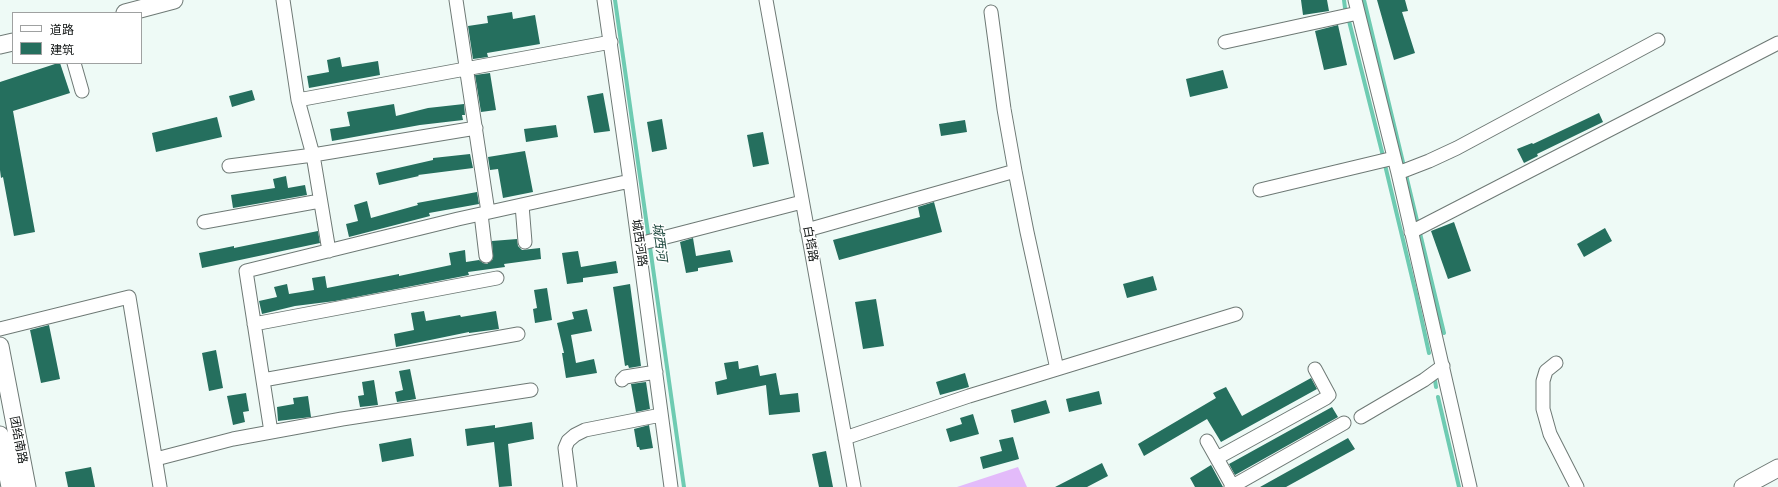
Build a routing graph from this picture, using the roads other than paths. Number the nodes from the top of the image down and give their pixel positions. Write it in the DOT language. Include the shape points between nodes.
graph roads {
  1 [pos="283,0"];
  2 [pos="456,0"];
  3 [pos="604,0"];
  4 [pos="766,0"];
  5 [pos="1355,0"];
  6 [pos="166,1"];
  7 [pos="128,12"];
  8 [pos="991,12"];
  9 [pos="1358,13"];
  10 [pos="1658,40"];
  11 [pos="12,42"];
  12 [pos="611,42"];
  13 [pos="1225,42"];
  14 [pos="1778,43"];
  15 [pos="0,45"];
  16 [pos="74,64"];
  17 [pos="467,68"];
  18 [pos="82,92"];
  19 [pos="298,100"];
  20 [pos="476,128"];
  21 [pos="313,154"];
  22 [pos="1394,158"];
  23 [pos="229,166"];
  24 [pos="1016,171"];
  25 [pos="1403,171"];
  26 [pos="630,181"];
  27 [pos="1260,190"];
  28 [pos="320,201"];
  29 [pos="802,202"];
  30 [pos="522,205"];
  31 [pos="485,213"];
  32 [pos="204,222"];
  33 [pos="1417,229"];
  34 [pos="807,230"];
  35 [pos="525,242"];
  36 [pos="647,242"];
  37 [pos="329,251"];
  38 [pos="486,256"];
  39 [pos="497,278"];
  40 [pos="1236,314"];
  41 [pos="254,324"];
  42 [pos="0,330"];
  43 [pos="518,334"];
  44 [pos="0,346"];
  45 [pos="1556,363"];
  46 [pos="1443,366"];
  47 [pos="1057,369"];
  48 [pos="1315,369"];
  49 [pos="656,372"];
  50 [pos="263,380"];
  51 [pos="622,380"];
  52 [pos="531,390"];
  53 [pos="661,415"];
  54 [pos="1361,417"];
  55 [pos="1344,423"];
  56 [pos="271,432"];
  57 [pos="0,435"];
  58 [pos="845,438"];
  59 [pos="1207,441"];
  60 [pos="1217,458"];
  61 [pos="156,459"];
  62 [pos="1778,468"];
  63 [pos="10,487"];
  64 [pos="27,487"];
  65 [pos="160,487"];
  66 [pos="570,487"];
  67 [pos="671,487"];
  68 [pos="854,487"];
  69 [pos="1232,487"];
  70 [pos="1470,487"];
  71 [pos="1577,487"];
  72 [pos="1743,487"];
  1 -- 19 [label="street"];
  2 -- 17 [label="street"];
  3 -- 12 [label="street, 城西河路"];
  4 -- 29 [label="street, 白塔路"];
  5 -- 9 [label="street"];
  6 -- 7 [label="main road"];
  8 -- 24 [label="street" via="1004,109"];
  9 -- 13 [label="street"];
  9 -- 22 [label="street"];
  10 -- 25 [label="street" via="1457,148"];
  11 -- 15 [label="main road"];
  12 -- 17 [label="street"];
  12 -- 26 [label="street, 城西河路"];
  14 -- 33 [label="street"];
  16 -- 18 [label="street"];
  17 -- 19 [label="street"];
  17 -- 20 [label="street"];
  19 -- 21 [label="street"];
  20 -- 21 [label="street"];
  20 -- 31 [label="street"];
  21 -- 23 [label="street"];
  21 -- 28 [label="street"];
  22 -- 25 [label="street"];
  22 -- 27 [label="street"];
  24 -- 34 [label="street"];
  24 -- 47 [label="street"];
  25 -- 33 [label="street"];
  26 -- 30 [label="street"];
  26 -- 36 [label="street, 城西河路"];
  28 -- 32 [label="street"];
  28 -- 37 [label="street"];
  29 -- 34 [label="street, 白塔路"];
  29 -- 36 [label="street"];
  30 -- 31 [label="street"];
  30 -- 35 [label="street"];
  31 -- 37 [label="street"];
  31 -- 38 [label="street"];
  33 -- 46 [label="street"];
  34 -- 58 [label="street, 白塔路"];
  36 -- 49 [label="street, 城西河路"];
  37 -- 41 [label="street" via="246,271"];
  39 -- 41 [label="street"];
  40 -- 47 [label="street"];
  41 -- 50 [label="street"];
  42 -- 61 [label="street" via="129,297"];
  43 -- 50 [label="street"];
  44 -- 64 [label="main road, 团结南路"];
  45 -- 71 [label="street" via="1546,371 1543,381 1543,409 1550,434"];
  46 -- 54 [label="street"];
  46 -- 70 [label="street"];
  47 -- 58 [label="street"];
  48 -- 60 [label="street" via="1329,395 1326,398"];
  49 -- 51 [label="street" via="625,377"];
  49 -- 53 [label="street, 城西河路"];
  50 -- 56 [label="street"];
  52 -- 56 [label="street"];
  53 -- 66 [label="street" via="585,430 575,435 565,448"];
  53 -- 67 [label="street, 城西河路"];
  55 -- 69 [label="street"];
  56 -- 61 [label="street" via="233,438"];
  57 -- 63 [label="main road, 团结南路"];
  58 -- 68 [label="street, 白塔路"];
  59 -- 60 [label="street"];
  60 -- 69 [label="street"];
  61 -- 65 [label="street"];
  62 -- 72 [label="main road"];
}
